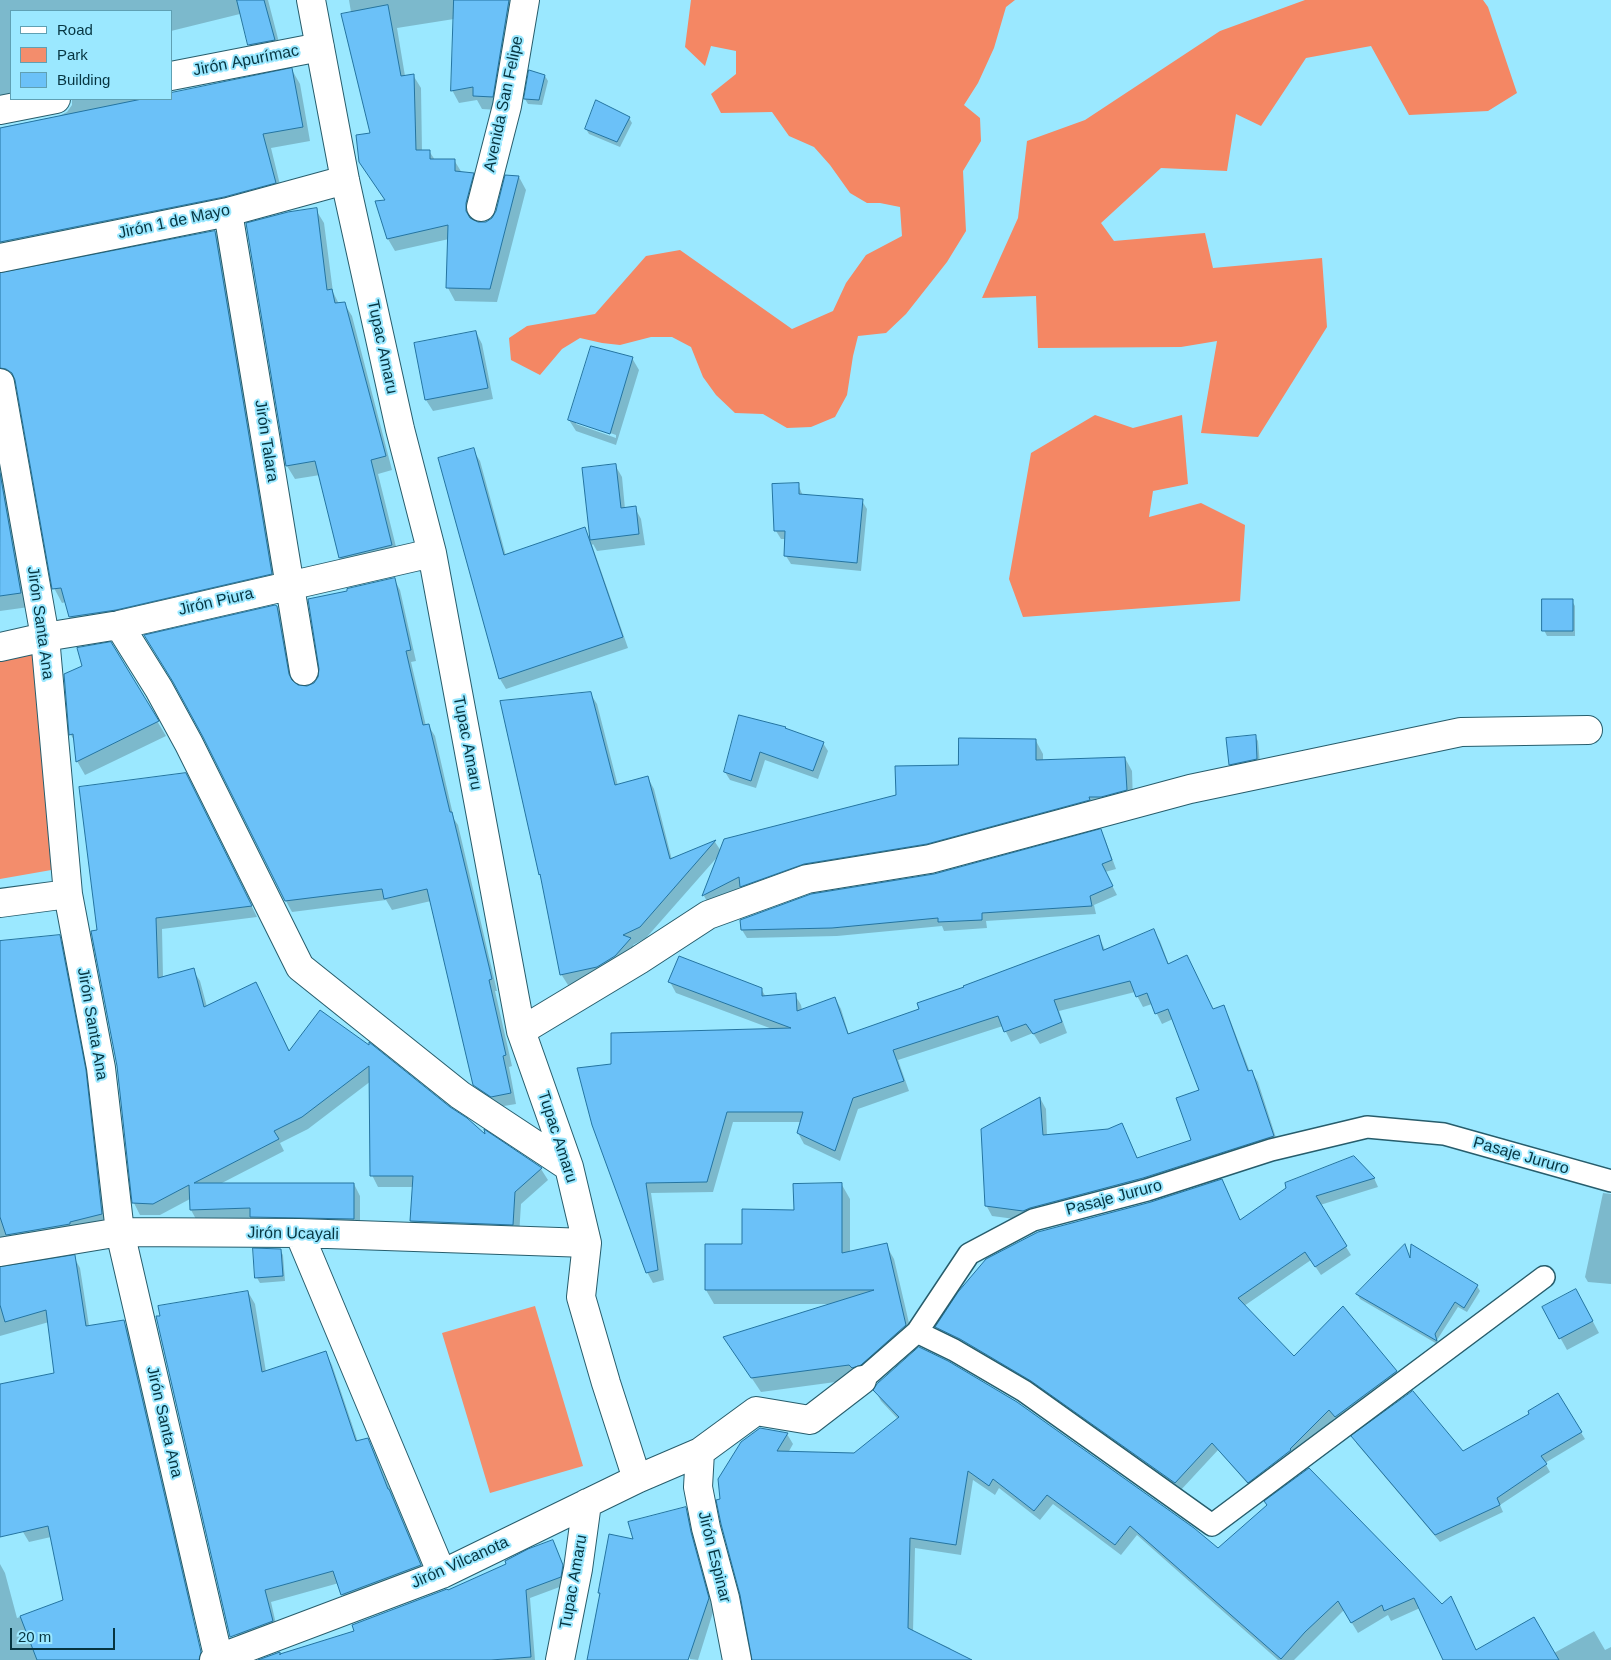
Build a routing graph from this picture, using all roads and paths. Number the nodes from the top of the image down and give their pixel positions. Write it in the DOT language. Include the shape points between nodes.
graph roads {
  1 [pos="311,0"];
  2 [pos="525,0"];
  3 [pos="320,47"];
  4 [pos="172,76"];
  5 [pos="51,100"];
  6 [pos="0,110"];
  7 [pos="345,180"];
  8 [pos="481,207"];
  9 [pos="228,212"];
  10 [pos="0,258"];
  11 [pos="0,383"];
  12 [pos="432,553"];
  13 [pos="290,585"];
  14 [pos="119,625"];
  15 [pos="45,637"];
  16 [pos="0,647"];
  17 [pos="304,671"];
  18 [pos="1588,730"];
  19 [pos="68,894"];
  20 [pos="0,904"];
  21 [pos="520,1031"];
  22 [pos="569,1167"];
  23 [pos="1611,1181"];
  24 [pos="120,1232"];
  25 [pos="299,1233"];
  26 [pos="587,1243"];
  27 [pos="0,1252"];
  28 [pos="1544,1277"];
  29 [pos="917,1332"];
  30 [pos="862,1380"];
  31 [pos="700,1452"];
  32 [pos="637,1479"];
  33 [pos="587,1503"];
  34 [pos="442,1574"];
  35 [pos="217,1659"];
  36 [pos="560,1660"];
  37 [pos="737,1660"];
  1 -- 3 [label="street, Tupac Amaru"];
  2 -- 8 [label="street, Avenida San Felipe" via="507,106"];
  3 -- 4 [label="street, Jirón Apurímac"];
  3 -- 7 [label="street, Tupac Amaru"];
  5 -- 6 [label="street"];
  7 -- 9 [label="street, Jirón 1 de Mayo"];
  7 -- 12 [label="street, Tupac Amaru" via="400,429"];
  9 -- 10 [label="street, Jirón 1 de Mayo"];
  9 -- 13 [label="street, Jirón Talara"];
  11 -- 15 [label="street, Jirón Santa Ana"];
  12 -- 13 [label="street, Jirón Piura"];
  12 -- 21 [label="street, Tupac Amaru"];
  13 -- 14 [label="street, Jirón Piura"];
  13 -- 17 [label="street, Jirón Talara"];
  14 -- 15 [label="street, Jirón Piura"];
  14 -- 22 [label="street" via="189,744 300,967 460,1095"];
  15 -- 16 [label="street, Jirón Piura"];
  15 -- 19 [label="street, Jirón Santa Ana"];
  18 -- 21 [label="street" via="1461,732 1190,789 930,859 807,879 708,916"];
  19 -- 20 [label="street"];
  19 -- 24 [label="street, Jirón Santa Ana" via="101,1068"];
  21 -- 22 [label="street, Tupac Amaru"];
  22 -- 26 [label="street, Tupac Amaru"];
  23 -- 29 [label="lane, Pasaje Jururo" via="1444,1134 1367,1127 1272,1150 1147,1190 1034,1220 969,1254"];
  24 -- 25 [label="street, Jirón Ucayali"];
  24 -- 27 [label="street, Jirón Ucayali"];
  24 -- 35 [label="street, Jirón Santa Ana"];
  25 -- 26 [label="street, Jirón Ucayali"];
  25 -- 34 [label="street"];
  26 -- 32 [label="street, Tupac Amaru" via="581,1297"];
  28 -- 29 [label="lane" via="1212,1525 1024,1391"];
  29 -- 30 [label="lane, Pasaje Jururo"];
  30 -- 31 [label="street, Pasaje Jururo" via="810,1420 756,1411"];
  31 -- 32 [label="street, Jirón Vilcanota"];
  31 -- 37 [label="street, Jirón Espinar" via="698,1487"];
  32 -- 33 [label="street, Jirón Vilcanota"];
  33 -- 34 [label="street, Jirón Vilcanota"];
  33 -- 36 [label="street, Tupac Amaru"];
  34 -- 35 [label="street, Jirón Vilcanota"];
}
